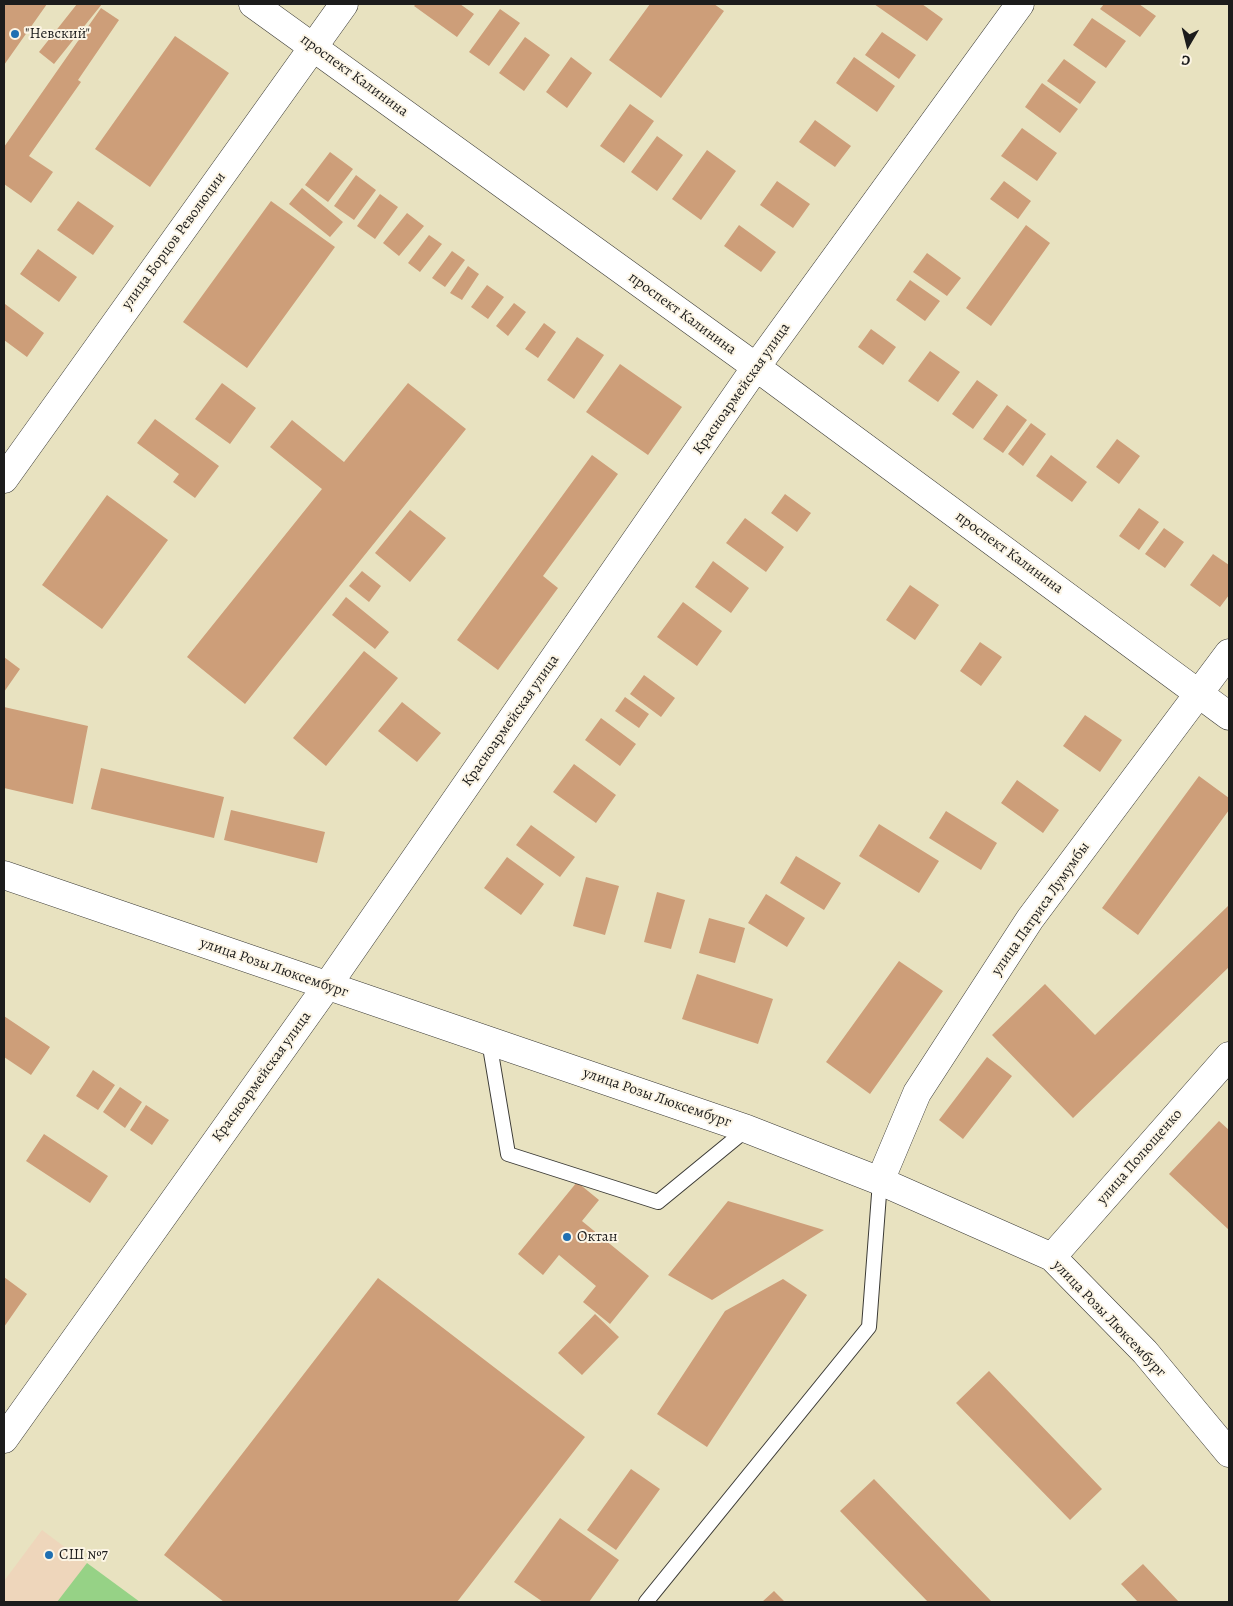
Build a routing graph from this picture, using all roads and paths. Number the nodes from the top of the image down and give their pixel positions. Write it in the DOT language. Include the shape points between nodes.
graph roads {
  1 [pos="253,4"];
  2 [pos="344,4"];
  3 [pos="1020,4"];
  4 [pos="314,47"];
  5 [pos="756,367"];
  6 [pos="4,479"];
  7 [pos="1229,653"];
  8 [pos="1200,694"];
  9 [pos="1229,716"];
  10 [pos="4,875"];
  11 [pos="327,986"];
  12 [pos="489,1041"];
  13 [pos="1229,1056"];
  14 [pos="746,1129"];
  15 [pos="880,1181"];
  16 [pos="1052,1257"];
  17 [pos="4,1439"];
  18 [pos="1229,1453"];
  19 [pos="646,1602"];
  1 -- 4 [label="street, проспект Калинина"];
  2 -- 4 [label="street, улица Борцов Революции"];
  3 -- 5 [label="street, Красноармейская улица"];
  4 -- 5 [label="street, проспект Калинина"];
  4 -- 6 [label="street, улица Борцов Революции"];
  5 -- 8 [label="street, проспект Калинина"];
  5 -- 11 [label="street, Красноармейская улица"];
  7 -- 8 [label="street, улица Патриса Лумумбы"];
  8 -- 9 [label="street, проспект Калинина"];
  8 -- 15 [label="street, улица Патриса Лумумбы" via="1030,919 917,1093"];
  10 -- 11 [label="street, улица Розы Люксембург"];
  11 -- 12 [label="street, улица Розы Люксембург"];
  11 -- 17 [label="street, Красноармейская улица"];
  12 -- 14 [label="street, улица Розы Люксембург"];
  12 -- 14 [label="lane" via="508,1154 658,1202"];
  13 -- 16 [label="street, улица Полющенко"];
  14 -- 15 [label="street, улица Розы Люксембург"];
  15 -- 16 [label="street, улица Розы Люксембург"];
  15 -- 19 [label="lane" via="869,1327"];
  16 -- 18 [label="street, улица Розы Люксембург" via="1145,1352"];
}
